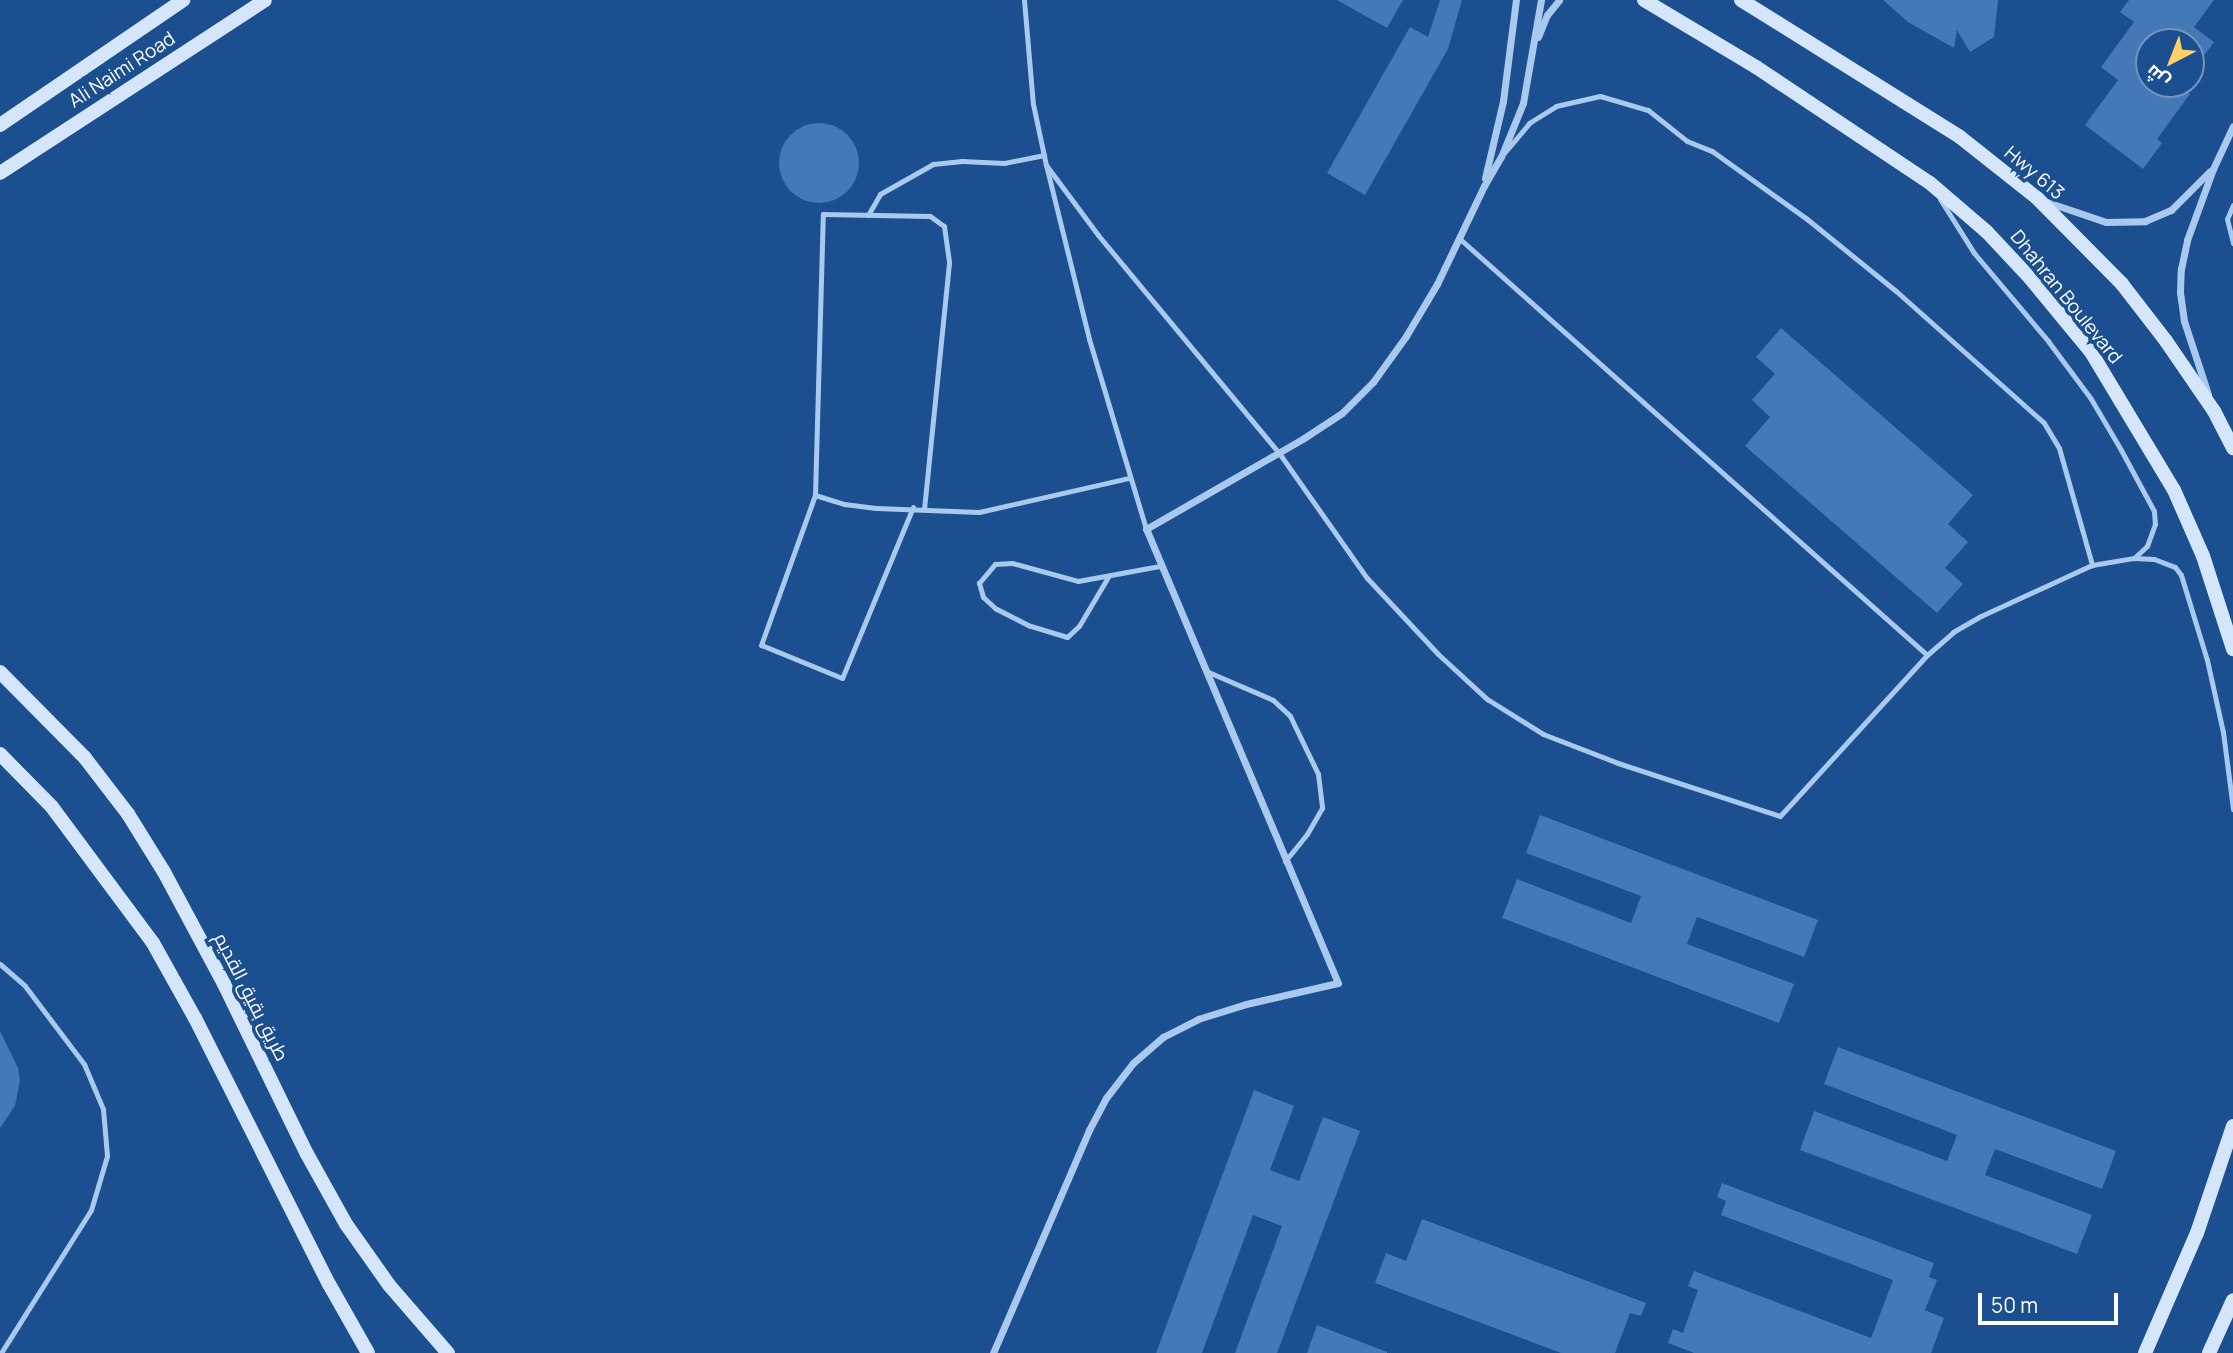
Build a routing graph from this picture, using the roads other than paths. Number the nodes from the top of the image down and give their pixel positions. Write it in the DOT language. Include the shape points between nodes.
graph roads {
  1 [pos="183,0"];
  2 [pos="265,0"];
  3 [pos="1024,0"];
  4 [pos="1516,0"];
  5 [pos="1541,0"];
  6 [pos="1559,0"];
  7 [pos="1644,0"];
  8 [pos="1741,0"];
  9 [pos="1751,0"];
  10 [pos="1769,18"];
  11 [pos="1531,58"];
  12 [pos="0,125"];
  13 [pos="2233,126"];
  14 [pos="1044,155"];
  15 [pos="1501,157"];
  16 [pos="1046,165"];
  17 [pos="2213,169"];
  18 [pos="0,173"];
  19 [pos="1930,183"];
  20 [pos="1484,186"];
  21 [pos="2037,198"];
  22 [pos="2233,205"];
  23 [pos="868,215"];
  24 [pos="1460,239"];
  25 [pos="2233,243"];
  26 [pos="2214,411"];
  27 [pos="2233,448"];
  28 [pos="1279,453"];
  29 [pos="1129,478"];
  30 [pos="816,495"];
  31 [pos="913,507"];
  32 [pos="924,508"];
  33 [pos="1146,529"];
  34 [pos="2134,558"];
  35 [pos="2092,565"];
  36 [pos="1160,566"];
  37 [pos="1108,577"];
  38 [pos="2233,649"];
  39 [pos="1927,655"];
  40 [pos="1206,671"];
  41 [pos="0,672"];
  42 [pos="0,754"];
  43 [pos="2233,809"];
  44 [pos="1285,861"];
  45 [pos="0,964"];
  46 [pos="2233,1126"];
  47 [pos="2233,1300"];
  48 [pos="1,1353"];
  49 [pos="368,1353"];
  50 [pos="448,1353"];
  51 [pos="993,1353"];
  52 [pos="2145,1353"];
  53 [pos="2209,1353"];
  1 -- 12 [label="main road, Ali Naimi Road"];
  2 -- 18 [label="main road, Ali Naimi Road"];
  3 -- 14 [label="lane" via="1033,104"];
  4 -- 20 [label="street" via="1503,101"];
  5 -- 11 [label="street"];
  6 -- 11 [label="street" via="1544,22"];
  7 -- 19 [label="main road, Dhahran Boulevard" via="1756,67"];
  8 -- 10 [label="main road, Hwy 613"];
  9 -- 10 [label="main road"];
  10 -- 21 [label="main road, Hwy 613" via="1960,138"];
  11 -- 15 [label="street" via="1523,103"];
  13 -- 17 [label="street"];
  14 -- 16 [label="lane"];
  14 -- 23 [label="lane" via="1004,163 933,164 880,194"];
  15 -- 20 [label="street"];
  15 -- 35 [label="lane" via="1529,122 1556,106 1600,96 1648,110 1687,141 1712,151 1896,291 2044,423 2059,448"];
  16 -- 28 [label="lane" via="1098,235"];
  16 -- 29 [label="lane"];
  17 -- 21 [label="street" via="2171,210 2145,221 2106,222"];
  17 -- 26 [label="street" via="2187,240 2180,292 2184,321"];
  19 -- 34 [label="lane" via="1974,253 2049,341 2122,450 2154,512 2147,546"];
  19 -- 38 [label="main road, Dhahran Boulevard" via="1995,242 2091,352 2174,489 2203,556"];
  20 -- 24 [label="street"];
  21 -- 26 [label="main road, Hwy 613" via="2122,284"];
  22 -- 25 [label="lane" via="2227,219"];
  23 -- 30 [label="lane" via="823,214"];
  23 -- 32 [label="lane" via="930,216 944,226 949,263"];
  24 -- 28 [label="street" via="1406,336 1373,382 1342,413"];
  24 -- 39 [label="lane"];
  26 -- 27 [label="main road, Hwy 613"];
  28 -- 33 [label="street"];
  28 -- 39 [label="lane" via="1367,578 1487,699 1563,744 1732,803 1780,816"];
  29 -- 32 [label="lane" via="979,512"];
  29 -- 33 [label="lane"];
  30 -- 31 [label="lane" via="876,508"];
  30 -- 31 [label="lane" via="761,645 842,678"];
  31 -- 32 [label="lane"];
  33 -- 36 [label="street"];
  34 -- 35 [label="lane"];
  34 -- 43 [label="lane" via="2166,561 2181,575 2207,660"];
  35 -- 39 [label="lane" via="1981,616"];
  36 -- 37 [label="lane"];
  36 -- 40 [label="street"];
  37 -- 37 [label="lane" via="1078,581 995,564 979,583 983,597 996,609 1030,626 1066,636 1079,626"];
  40 -- 44 [label="street"];
  40 -- 44 [label="lane" via="1273,699 1290,716 1318,775 1322,808"];
  41 -- 50 [label="main road, طريق بقيق القديم" via="85,758 128,814 218,972 346,1224 388,1285"];
  42 -- 49 [label="main road" via="52,807 153,943"];
  44 -- 51 [label="street" via="1338,983 1198,1019 1163,1037 1133,1063 1089,1130"];
  45 -- 48 [label="lane" via="25,986 84,1064 103,1109 107,1156 91,1210"];
  46 -- 52 [label="main road" via="2197,1233"];
  47 -- 53 [label="main road"];
}
